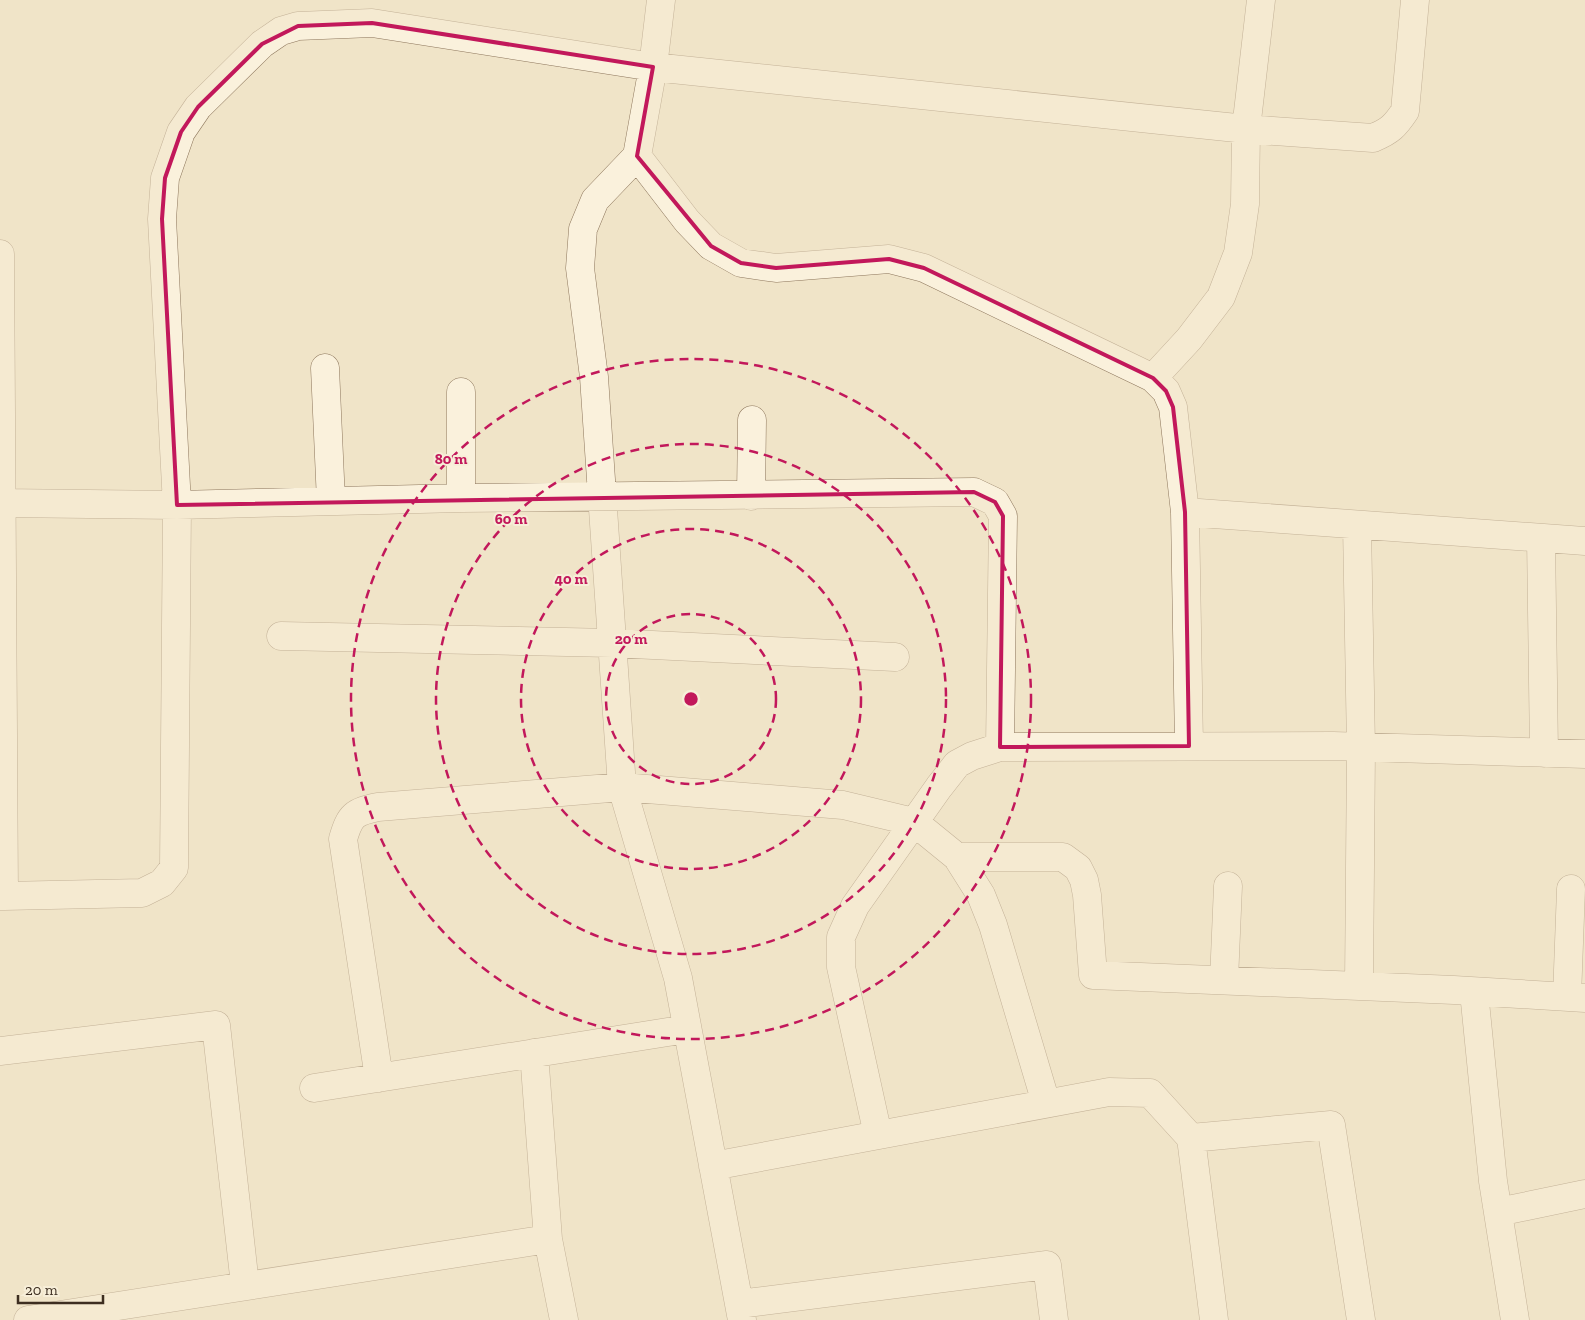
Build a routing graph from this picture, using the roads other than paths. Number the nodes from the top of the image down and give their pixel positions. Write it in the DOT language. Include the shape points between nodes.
graph roads {
  1 [pos="660,0"];
  2 [pos="1262,0"];
  3 [pos="1414,0"];
  4 [pos="373,12"];
  5 [pos="653,67"];
  6 [pos="1246,129"];
  7 [pos="637,156"];
  8 [pos="0,254"];
  9 [pos="325,368"];
  10 [pos="1153,378"];
  11 [pos="461,392"];
  12 [pos="752,420"];
  13 [pos="751,496"];
  14 [pos="602,497"];
  15 [pos="461,498"];
  16 [pos="331,501"];
  17 [pos="1,503"];
  18 [pos="177,505"];
  19 [pos="1184,512"];
  20 [pos="1357,525"];
  21 [pos="1541,538"];
  22 [pos="1585,541"];
  23 [pos="281,636"];
  24 [pos="612,642"];
  25 [pos="895,656"];
  26 [pos="1189,746"];
  27 [pos="1000,747"];
  28 [pos="1361,748"];
  29 [pos="1544,753"];
  30 [pos="1585,754"];
  31 [pos="622,787"];
  32 [pos="914,822"];
  33 [pos="957,857"];
  34 [pos="1228,886"];
  35 [pos="1571,889"];
  36 [pos="2,896"];
  37 [pos="1224,980"];
  38 [pos="1359,986"];
  39 [pos="1474,992"];
  40 [pos="1576,998"];
  41 [pos="688,1029"];
  42 [pos="0,1051"];
  43 [pos="534,1053"];
  44 [pos="379,1078"];
  45 [pos="314,1088"];
  46 [pos="1046,1103"];
  47 [pos="878,1135"];
  48 [pos="1191,1138"];
  49 [pos="713,1166"];
  50 [pos="1585,1194"];
  51 [pos="1498,1212"];
  52 [pos="548,1240"];
  53 [pos="245,1285"];
  54 [pos="741,1312"];
  55 [pos="28,1320"];
  56 [pos="564,1320"];
  57 [pos="1054,1320"];
  58 [pos="1214,1320"];
  59 [pos="1361,1320"];
  60 [pos="1515,1320"];
  1 -- 5 [label="street"];
  2 -- 6 [label="street"];
  3 -- 6 [label="street" via="1405,111 1388,132 1373,138"];
  4 -- 5 [label="street"];
  4 -- 18 [label="street" via="281,32 262,44 198,107 181,132 165,178 162,220"];
  5 -- 6 [label="street"];
  5 -- 7 [label="street"];
  6 -- 10 [label="street" via="1245,204 1238,253 1221,297"];
  7 -- 10 [label="street" via="699,234 711,246 741,263 776,268 889,259 924,268"];
  7 -- 14 [label="street" via="595,200 583,229 580,268 594,377"];
  8 -- 17 [label="street"];
  9 -- 16 [label="street"];
  10 -- 19 [label="street" via="1166,391 1173,407"];
  11 -- 15 [label="street"];
  12 -- 13 [label="street"];
  13 -- 14 [label="street"];
  13 -- 27 [label="street" via="974,492 995,502 1003,516"];
  14 -- 15 [label="street"];
  14 -- 24 [label="street"];
  15 -- 16 [label="street"];
  16 -- 18 [label="street"];
  17 -- 18 [label="street"];
  17 -- 36 [label="street"];
  18 -- 36 [label="street" via="174,868 162,883 142,893"];
  19 -- 20 [label="street"];
  19 -- 26 [label="street"];
  20 -- 21 [label="street"];
  20 -- 28 [label="street"];
  21 -- 22 [label="street"];
  21 -- 29 [label="street"];
  23 -- 24 [label="street"];
  24 -- 25 [label="street"];
  24 -- 31 [label="street"];
  26 -- 27 [label="street"];
  26 -- 28 [label="street"];
  27 -- 32 [label="street" via="957,764"];
  28 -- 29 [label="street"];
  28 -- 38 [label="street"];
  29 -- 30 [label="street"];
  31 -- 32 [label="street" via="843,805"];
  31 -- 41 [label="street" via="678,978"];
  31 -- 44 [label="street" via="378,806 361,811 349,821 343,839"];
  32 -- 33 [label="street"];
  32 -- 47 [label="street" via="855,906 841,937 841,967"];
  33 -- 37 [label="street" via="1063,857 1078,868 1087,895 1093,975"];
  33 -- 46 [label="street" via="981,895 993,925"];
  34 -- 37 [label="street"];
  35 -- 40 [label="street"];
  37 -- 38 [label="street"];
  38 -- 39 [label="street"];
  39 -- 40 [label="street"];
  39 -- 51 [label="street"];
  41 -- 43 [label="street"];
  41 -- 49 [label="street"];
  42 -- 53 [label="street" via="216,1025"];
  43 -- 44 [label="street"];
  43 -- 52 [label="street"];
  44 -- 45 [label="street"];
  46 -- 47 [label="street"];
  46 -- 48 [label="street" via="1109,1092 1150,1093"];
  47 -- 49 [label="street"];
  48 -- 58 [label="street"];
  48 -- 59 [label="street" via="1331,1125"];
  49 -- 54 [label="street"];
  50 -- 51 [label="street"];
  51 -- 60 [label="street"];
  52 -- 53 [label="street"];
  52 -- 56 [label="street"];
  53 -- 55 [label="street"];
  54 -- 57 [label="street" via="1047,1266"];
}
